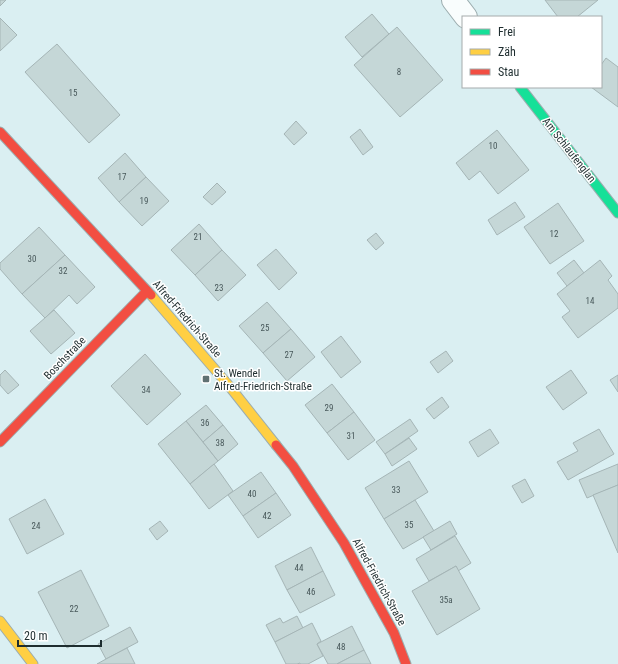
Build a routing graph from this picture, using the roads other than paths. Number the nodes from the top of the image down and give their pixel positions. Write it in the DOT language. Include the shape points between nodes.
graph roads {
  1 [pos="454,0"];
  2 [pos="465,16"];
  3 [pos="521,88"];
  4 [pos="0,132"];
  5 [pos="618,213"];
  6 [pos="147,291"];
  7 [pos="0,442"];
  8 [pos="0,621"];
  9 [pos="33,664"];
  10 [pos="406,664"];
  1 -- 2 [label="street"];
  3 -- 5 [label="street, Am Schlaufenglan"];
  4 -- 6 [label="street, Alfred-Friedrich-Straße"];
  6 -- 7 [label="street, Boschstraße"];
  6 -- 10 [label="street, Alfred-Friedrich-Straße" via="230,387 293,466 344,543 394,633"];
  8 -- 9 [label="street"];
}
